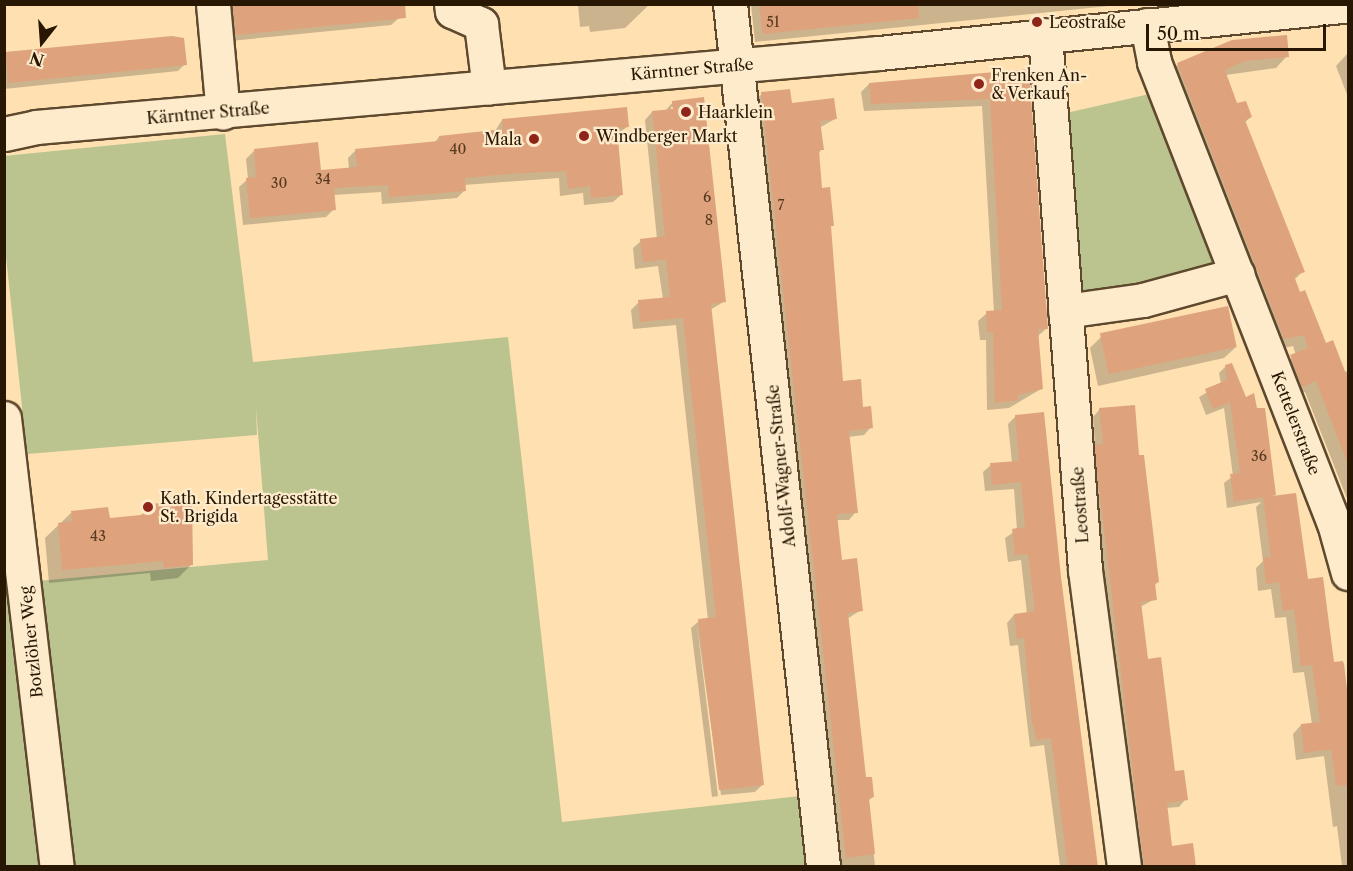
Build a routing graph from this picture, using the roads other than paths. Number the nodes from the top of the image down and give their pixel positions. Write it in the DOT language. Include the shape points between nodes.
graph roads {
  1 [pos="213,4"];
  2 [pos="451,4"];
  3 [pos="730,4"];
  4 [pos="1348,5"];
  5 [pos="1147,26"];
  6 [pos="1045,35"];
  7 [pos="737,65"];
  8 [pos="489,88"];
  9 [pos="223,112"];
  10 [pos="4,114"];
  11 [pos="20,130"];
  12 [pos="1238,274"];
  13 [pos="1065,311"];
  14 [pos="4,418"];
  15 [pos="1348,573"];
  16 [pos="57,867"];
  17 [pos="823,867"];
  18 [pos="1124,867"];
  1 -- 9 [label="street"];
  2 -- 8 [label="street" via="452,11 481,24"];
  3 -- 7 [label="street, Adolf-Wagner-Straße"];
  4 -- 5 [label="street, Kärntner Straße"];
  5 -- 6 [label="street, Kärntner Straße"];
  5 -- 12 [label="street, Kettelerstraße" via="1154,62"];
  6 -- 7 [label="street, Kärntner Straße"];
  6 -- 13 [label="street, Leostraße"];
  7 -- 8 [label="street, Kärntner Straße"];
  7 -- 17 [label="street, Adolf-Wagner-Straße"];
  8 -- 9 [label="street, Kärntner Straße"];
  9 -- 11 [label="street, Kärntner Straße"];
  10 -- 11 [label="street, Kärntner Straße"];
  12 -- 13 [label="street" via="1143,300"];
  12 -- 15 [label="street, Kettelerstraße" via="1334,523"];
  13 -- 18 [label="street, Leostraße" via="1085,570"];
  14 -- 16 [label="street, Botzlöher Weg"];
}
